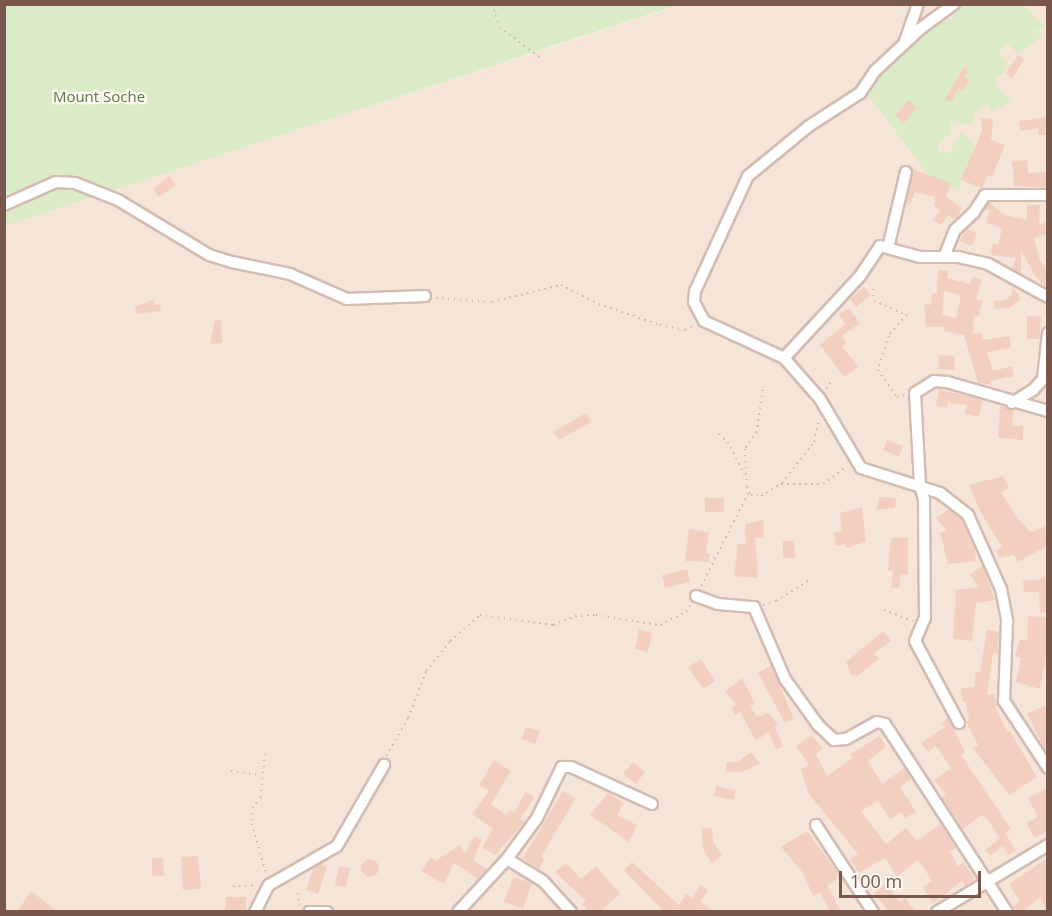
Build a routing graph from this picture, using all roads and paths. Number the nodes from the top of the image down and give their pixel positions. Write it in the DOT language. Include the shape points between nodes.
graph roads {
  1 [pos="492,4"];
  2 [pos="918,4"];
  3 [pos="954,4"];
  4 [pos="904,44"];
  5 [pos="542,59"];
  6 [pos="906,172"];
  7 [pos="1047,195"];
  8 [pos="4,205"];
  9 [pos="8,234"];
  10 [pos="4,236"];
  11 [pos="888,248"];
  12 [pos="944,257"];
  13 [pos="873,289"];
  14 [pos="424,296"];
  15 [pos="1047,297"];
  16 [pos="704,321"];
  17 [pos="1047,333"];
  18 [pos="784,358"];
  19 [pos="833,379"];
  20 [pos="763,390"];
  21 [pos="915,393"];
  22 [pos="820,399"];
  23 [pos="1012,403"];
  24 [pos="1047,411"];
  25 [pos="719,434"];
  26 [pos="855,460"];
  27 [pos="746,478"];
  28 [pos="781,484"];
  29 [pos="920,486"];
  30 [pos="749,491"];
  31 [pos="809,580"];
  32 [pos="696,596"];
  33 [pos="754,607"];
  34 [pos="884,610"];
  35 [pos="925,618"];
  36 [pos="959,723"];
  37 [pos="265,754"];
  38 [pos="384,765"];
  39 [pos="1047,768"];
  40 [pos="231,771"];
  41 [pos="262,775"];
  42 [pos="652,804"];
  43 [pos="816,825"];
  44 [pos="1047,845"];
  45 [pos="507,859"];
  46 [pos="988,880"];
  47 [pos="269,885"];
  48 [pos="232,886"];
  49 [pos="298,893"];
  50 [pos="255,912"];
  51 [pos="300,912"];
  52 [pos="309,912"];
  53 [pos="327,912"];
  54 [pos="458,912"];
  55 [pos="571,912"];
  56 [pos="873,912"];
  57 [pos="936,912"];
  58 [pos="1007,912"];
  1 -- 5 [label="path" via="500,27"];
  2 -- 4 [label="street"];
  3 -- 4 [label="street"];
  4 -- 16 [label="street" via="875,71 860,93 809,126 748,176 695,291 694,302"];
  6 -- 11 [label="street"];
  7 -- 12 [label="street" via="985,195 955,230"];
  8 -- 14 [label="street" via="56,182 75,183 118,200 209,255 290,274 347,299"];
  9 -- 10 [label="path"];
  11 -- 12 [label="street" via="928,258"];
  11 -- 18 [label="street" via="876,250 860,276"];
  12 -- 15 [label="street" via="988,264"];
  13 -- 21 [label="path" via="874,301 907,315 890,336 878,369 897,397"];
  14 -- 16 [label="path" via="492,302 561,285 608,308 660,325 685,330"];
  16 -- 18 [label="street"];
  17 -- 23 [label="street" via="1043,379"];
  18 -- 22 [label="street"];
  19 -- 22 [label="path"];
  20 -- 27 [label="path" via="757,432 745,449"];
  21 -- 23 [label="street" via="934,381 957,384"];
  21 -- 29 [label="street"];
  22 -- 26 [label="street"];
  22 -- 28 [label="path" via="814,442"];
  23 -- 24 [label="street"];
  25 -- 27 [label="path" via="728,442"];
  26 -- 28 [label="path" via="823,484"];
  26 -- 29 [label="street" via="868,472"];
  27 -- 30 [label="path"];
  28 -- 30 [label="path" via="761,496"];
  29 -- 35 [label="street" via="924,499"];
  29 -- 39 [label="street" via="956,503 979,535 1001,590 1009,635 1004,701"];
  30 -- 32 [label="path"];
  31 -- 33 [label="path" via="776,601"];
  32 -- 33 [label="street" via="718,604"];
  32 -- 38 [label="path" via="686,612 660,625 596,615 575,616 553,625 480,615 450,641 426,671"];
  33 -- 46 [label="street" via="785,679 826,734 840,741 877,722 885,724"];
  34 -- 35 [label="path" via="910,622"];
  35 -- 36 [label="street" via="915,641"];
  37 -- 41 [label="path"];
  38 -- 47 [label="street" via="337,846"];
  40 -- 41 [label="path"];
  41 -- 47 [label="path" via="261,798 253,807 252,824"];
  42 -- 45 [label="street" via="571,766 562,767 537,818"];
  43 -- 56 [label="street"];
  44 -- 46 [label="street"];
  45 -- 54 [label="street"];
  45 -- 55 [label="street" via="543,881"];
  46 -- 57 [label="street"];
  46 -- 58 [label="street"];
  47 -- 48 [label="path"];
  47 -- 50 [label="street"];
  49 -- 51 [label="path"];
  52 -- 53 [label="street"];
}
